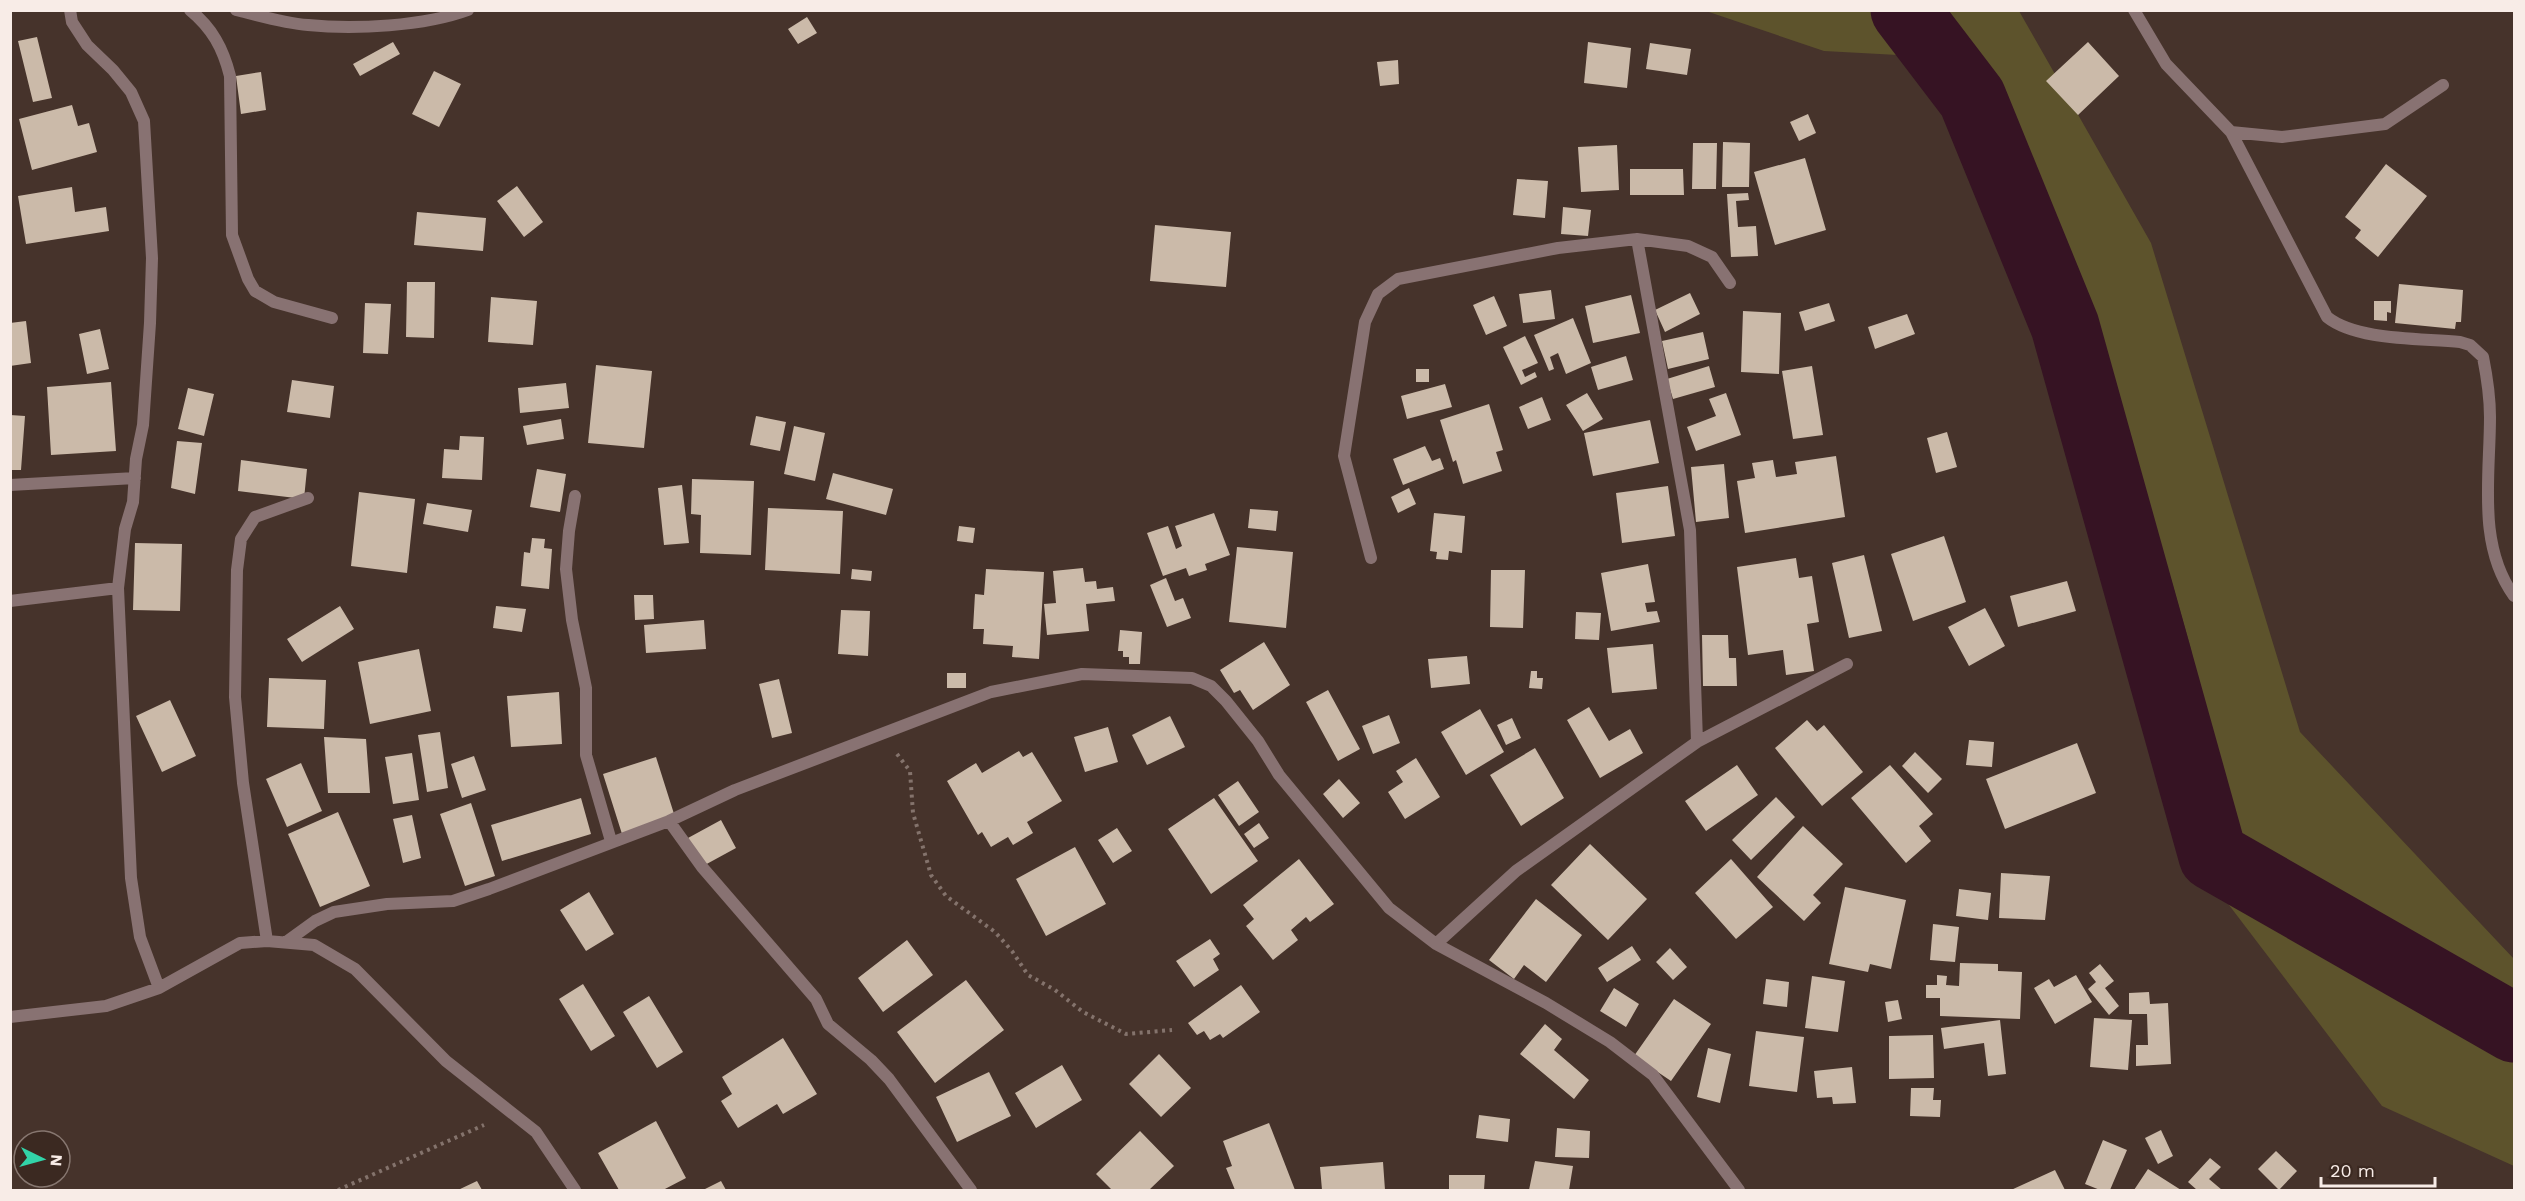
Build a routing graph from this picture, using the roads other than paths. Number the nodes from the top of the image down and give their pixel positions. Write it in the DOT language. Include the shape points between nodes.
graph roads {
  1 [pos="70,10"];
  2 [pos="190,10"];
  3 [pos="236,10"];
  4 [pos="468,10"];
  5 [pos="2134,10"];
  6 [pos="2443,85"];
  7 [pos="2231,132"];
  8 [pos="1637,239"];
  9 [pos="1730,283"];
  10 [pos="332,318"];
  11 [pos="135,478"];
  12 [pos="10,485"];
  13 [pos="575,496"];
  14 [pos="309,498"];
  15 [pos="1371,558"];
  16 [pos="118,588"];
  17 [pos="2514,596"];
  18 [pos="10,601"];
  19 [pos="1847,664"];
  20 [pos="1697,742"];
  21 [pos="669,821"];
  22 [pos="611,841"];
  23 [pos="267,941"];
  24 [pos="286,942"];
  25 [pos="1436,944"];
  26 [pos="159,988"];
  27 [pos="10,1017"];
  28 [pos="575,1191"];
  29 [pos="971,1191"];
  30 [pos="1739,1191"];
  1 -- 11 [label="street" via="72,22 87,45 131,92 144,121 152,258 146,385"];
  2 -- 10 [label="street" via="207,24 224,54 230,76 232,235 248,279 255,291 274,302"];
  3 -- 4 [label="street" via="307,25 339,26 420,22"];
  5 -- 7 [label="street" via="2166,64"];
  6 -- 7 [label="street" via="2385,124 2282,137"];
  7 -- 17 [label="street" via="2327,317 2339,327 2359,333 2460,342 2483,357 2490,414 2488,513 2493,552"];
  8 -- 9 [label="street" via="1688,246 1712,257"];
  8 -- 15 [label="street" via="1558,248 1398,279 1378,294 1365,322 1344,456"];
  8 -- 20 [label="street" via="1690,530"];
  11 -- 12 [label="street"];
  11 -- 16 [label="street" via="133,502 124,529"];
  13 -- 22 [label="street" via="566,569 586,688 586,754"];
  14 -- 23 [label="street" via="255,517 241,540 237,570 235,697 243,783"];
  16 -- 18 [label="street"];
  16 -- 26 [label="street" via="132,878 140,937"];
  19 -- 20 [label="street"];
  20 -- 25 [label="street" via="1515,871"];
  21 -- 22 [label="street"];
  21 -- 25 [label="street" via="735,790 991,693 1082,674 1192,678 1211,686 1226,701 1279,775 1389,908"];
  21 -- 29 [label="street" via="702,867 816,999 828,1024 889,1079"];
  22 -- 24 [label="street" via="453,901 387,904 334,912"];
  23 -- 24 [label="street"];
  23 -- 26 [label="street" via="240,944"];
  24 -- 28 [label="street" via="314,945 355,969 446,1062 536,1132"];
  25 -- 30 [label="street" via="1546,1003 1610,1042 1653,1075"];
  26 -- 27 [label="street" via="106,1006"];
}
